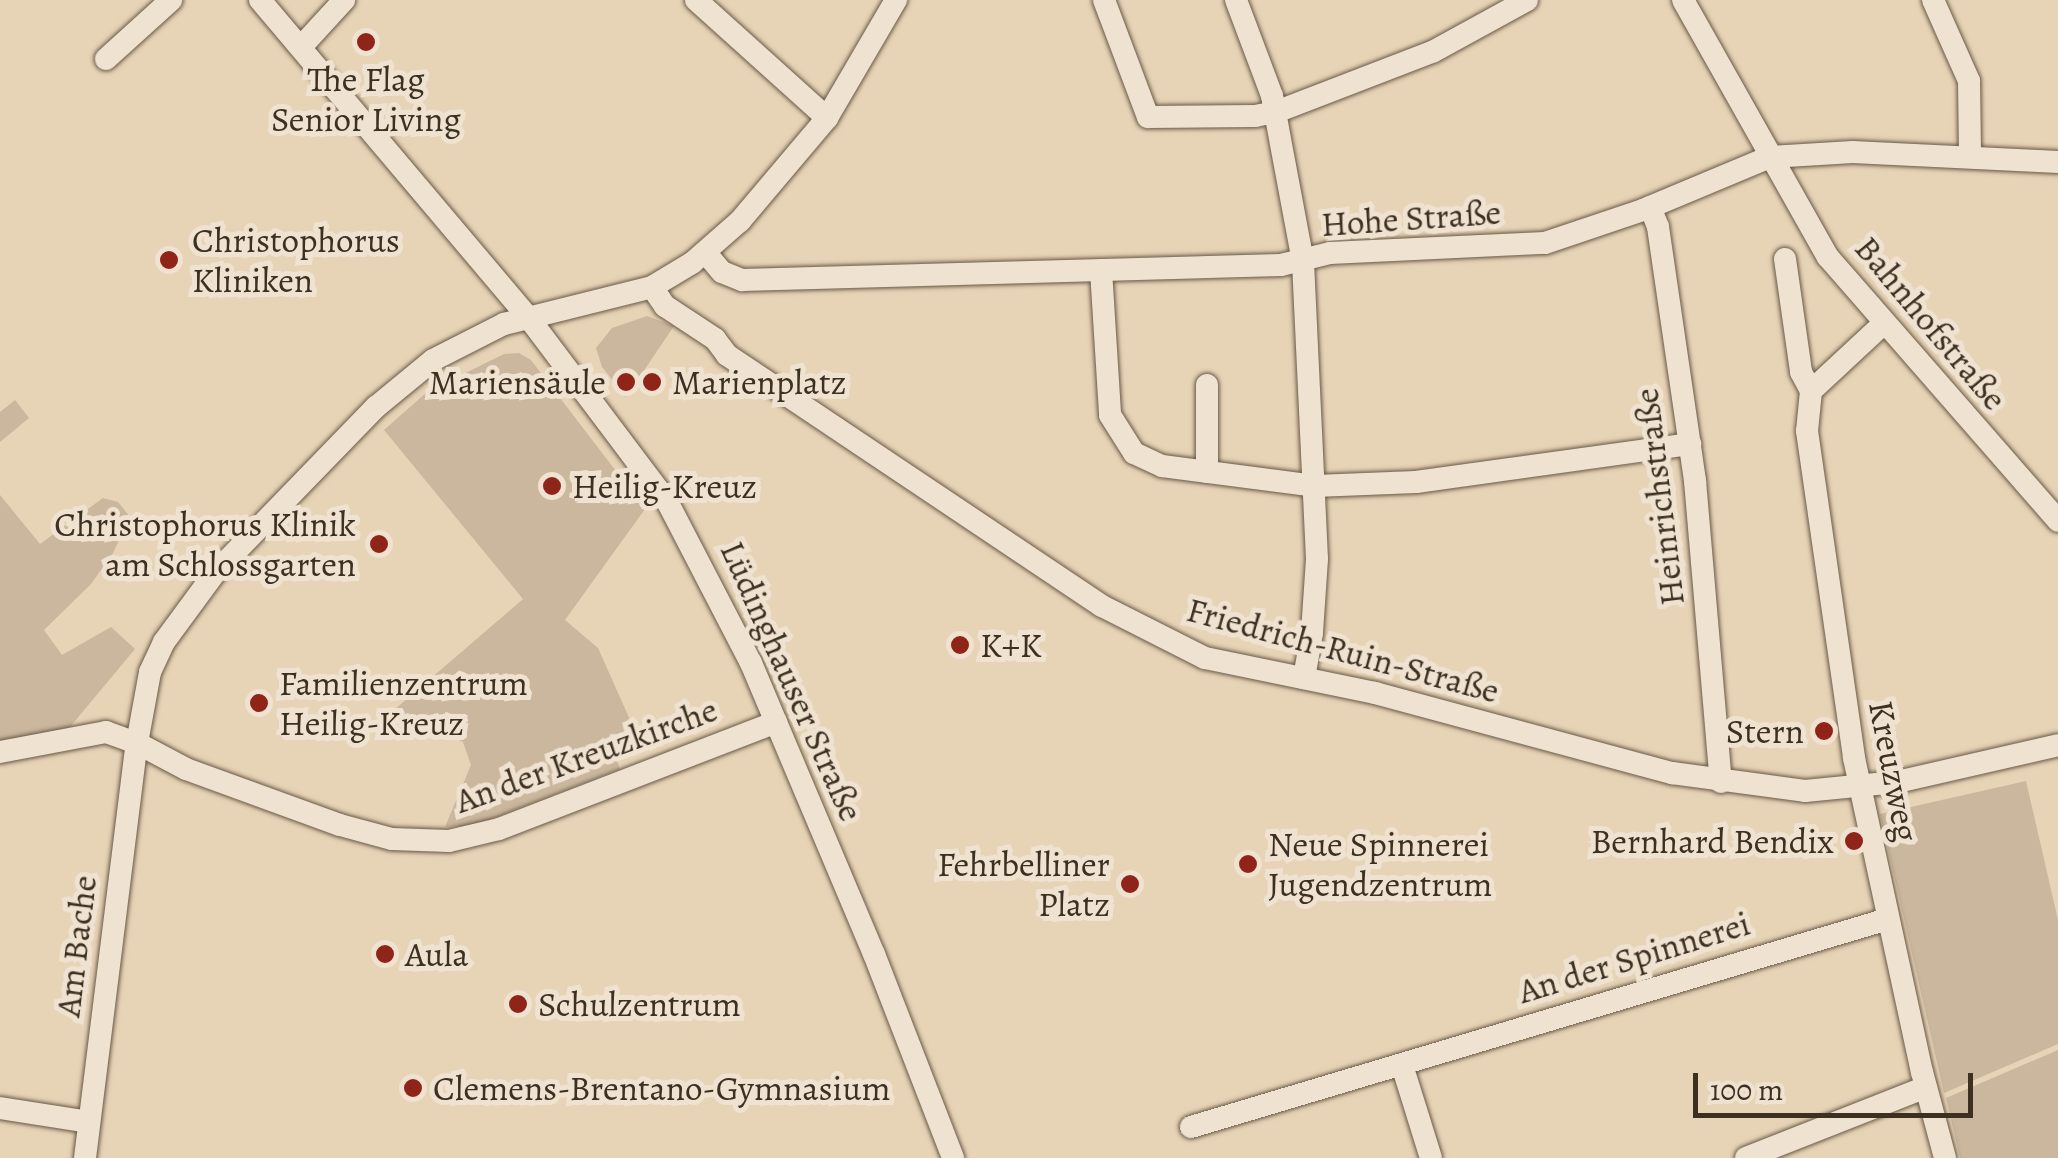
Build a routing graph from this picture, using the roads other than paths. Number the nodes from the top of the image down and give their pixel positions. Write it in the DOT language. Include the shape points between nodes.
graph roads {
  1 [pos="171,0"];
  2 [pos="260,0"];
  3 [pos="344,0"];
  4 [pos="696,0"];
  5 [pos="896,0"];
  6 [pos="1104,0"];
  7 [pos="1236,0"];
  8 [pos="1527,0"];
  9 [pos="1683,0"];
  10 [pos="1933,0"];
  11 [pos="301,48"];
  12 [pos="106,59"];
  13 [pos="1276,112"];
  14 [pos="827,118"];
  15 [pos="1770,157"];
  16 [pos="1970,157"];
  17 [pos="2058,162"];
  18 [pos="1650,207"];
  19 [pos="705,252"];
  20 [pos="1785,259"];
  21 [pos="1304,262"];
  22 [pos="1101,270"];
  23 [pos="652,287"];
  24 [pos="528,317"];
  25 [pos="1882,324"];
  26 [pos="1207,384"];
  27 [pos="1811,390"];
  28 [pos="1690,444"];
  29 [pos="1208,472"];
  30 [pos="1315,486"];
  31 [pos="2058,521"];
  32 [pos="1304,678"];
  33 [pos="776,722"];
  34 [pos="137,742"];
  35 [pos="2058,745"];
  36 [pos="0,752"];
  37 [pos="1721,782"];
  38 [pos="1860,788"];
  39 [pos="1888,919"];
  40 [pos="1402,1065"];
  41 [pos="1926,1087"];
  42 [pos="0,1108"];
  43 [pos="89,1122"];
  44 [pos="1190,1127"];
  45 [pos="85,1158"];
  46 [pos="953,1158"];
  47 [pos="1431,1158"];
  48 [pos="1746,1158"];
  49 [pos="1945,1158"];
  1 -- 12 [label="street"];
  2 -- 11 [label="street, Lüdinghauser Straße"];
  3 -- 11 [label="street"];
  4 -- 14 [label="street"];
  5 -- 14 [label="street, Am Bache"];
  6 -- 13 [label="street" via="1148,117"];
  7 -- 13 [label="street"];
  8 -- 13 [label="street" via="1434,51"];
  9 -- 15 [label="street"];
  10 -- 16 [label="street" via="1969,81"];
  11 -- 24 [label="street, Lüdinghauser Straße"];
  13 -- 21 [label="street"];
  14 -- 19 [label="street, Am Bache" via="740,221"];
  15 -- 16 [label="street, Hohe Straße"];
  15 -- 18 [label="street, Hohe Straße"];
  15 -- 25 [label="street, Bahnhofstraße" via="1828,257"];
  16 -- 17 [label="street, Hohe Straße"];
  18 -- 21 [label="street, Hohe Straße" via="1545,243 1330,253"];
  18 -- 28 [label="street, Heinrichstraße"];
  19 -- 22 [label="street, Hohe Straße" via="722,272 742,280"];
  19 -- 23 [label="street, Am Bache"];
  20 -- 27 [label="street, Kreuzweg" via="1801,372"];
  21 -- 22 [label="street, Hohe Straße"];
  21 -- 30 [label="street"];
  22 -- 29 [label="street" via="1115,428 1146,460"];
  23 -- 24 [label="street, Am Bache"];
  23 -- 32 [label="street, Friedrich-Ruin-Straße" via="727,355 1102,606 1205,658"];
  24 -- 33 [label="street, Lüdinghauser Straße" via="668,503 724,604"];
  24 -- 34 [label="street, Am Bache" via="456,345 400,385 214,574 150,672"];
  25 -- 27 [label="street"];
  25 -- 31 [label="street, Bahnhofstraße"];
  26 -- 29 [label="street"];
  27 -- 38 [label="street, Kreuzweg" via="1810,450"];
  28 -- 30 [label="street" via="1432,481"];
  28 -- 37 [label="street, Heinrichstraße"];
  29 -- 30 [label="street"];
  30 -- 32 [label="street" via="1314,609"];
  32 -- 37 [label="street, Friedrich-Ruin-Straße"];
  33 -- 34 [label="street, An der Kreuzkirche" via="476,836 421,842 340,826 186,769"];
  33 -- 46 [label="street, Lüdinghauser Straße"];
  34 -- 36 [label="street" via="106,732"];
  34 -- 43 [label="street, Am Bache"];
  35 -- 38 [label="street, Friedrich-Ruin-Straße"];
  37 -- 38 [label="street, Friedrich-Ruin-Straße" via="1805,791"];
  38 -- 39 [label="street, Kreuzweg"];
  39 -- 40 [label="street, An der Spinnerei"];
  39 -- 41 [label="street, Kreuzweg"];
  40 -- 44 [label="street, An der Spinnerei"];
  40 -- 47 [label="street"];
  41 -- 48 [label="street"];
  41 -- 49 [label="street, Kreuzweg"];
  42 -- 43 [label="street"];
  43 -- 45 [label="street, Am Bache"];
}
